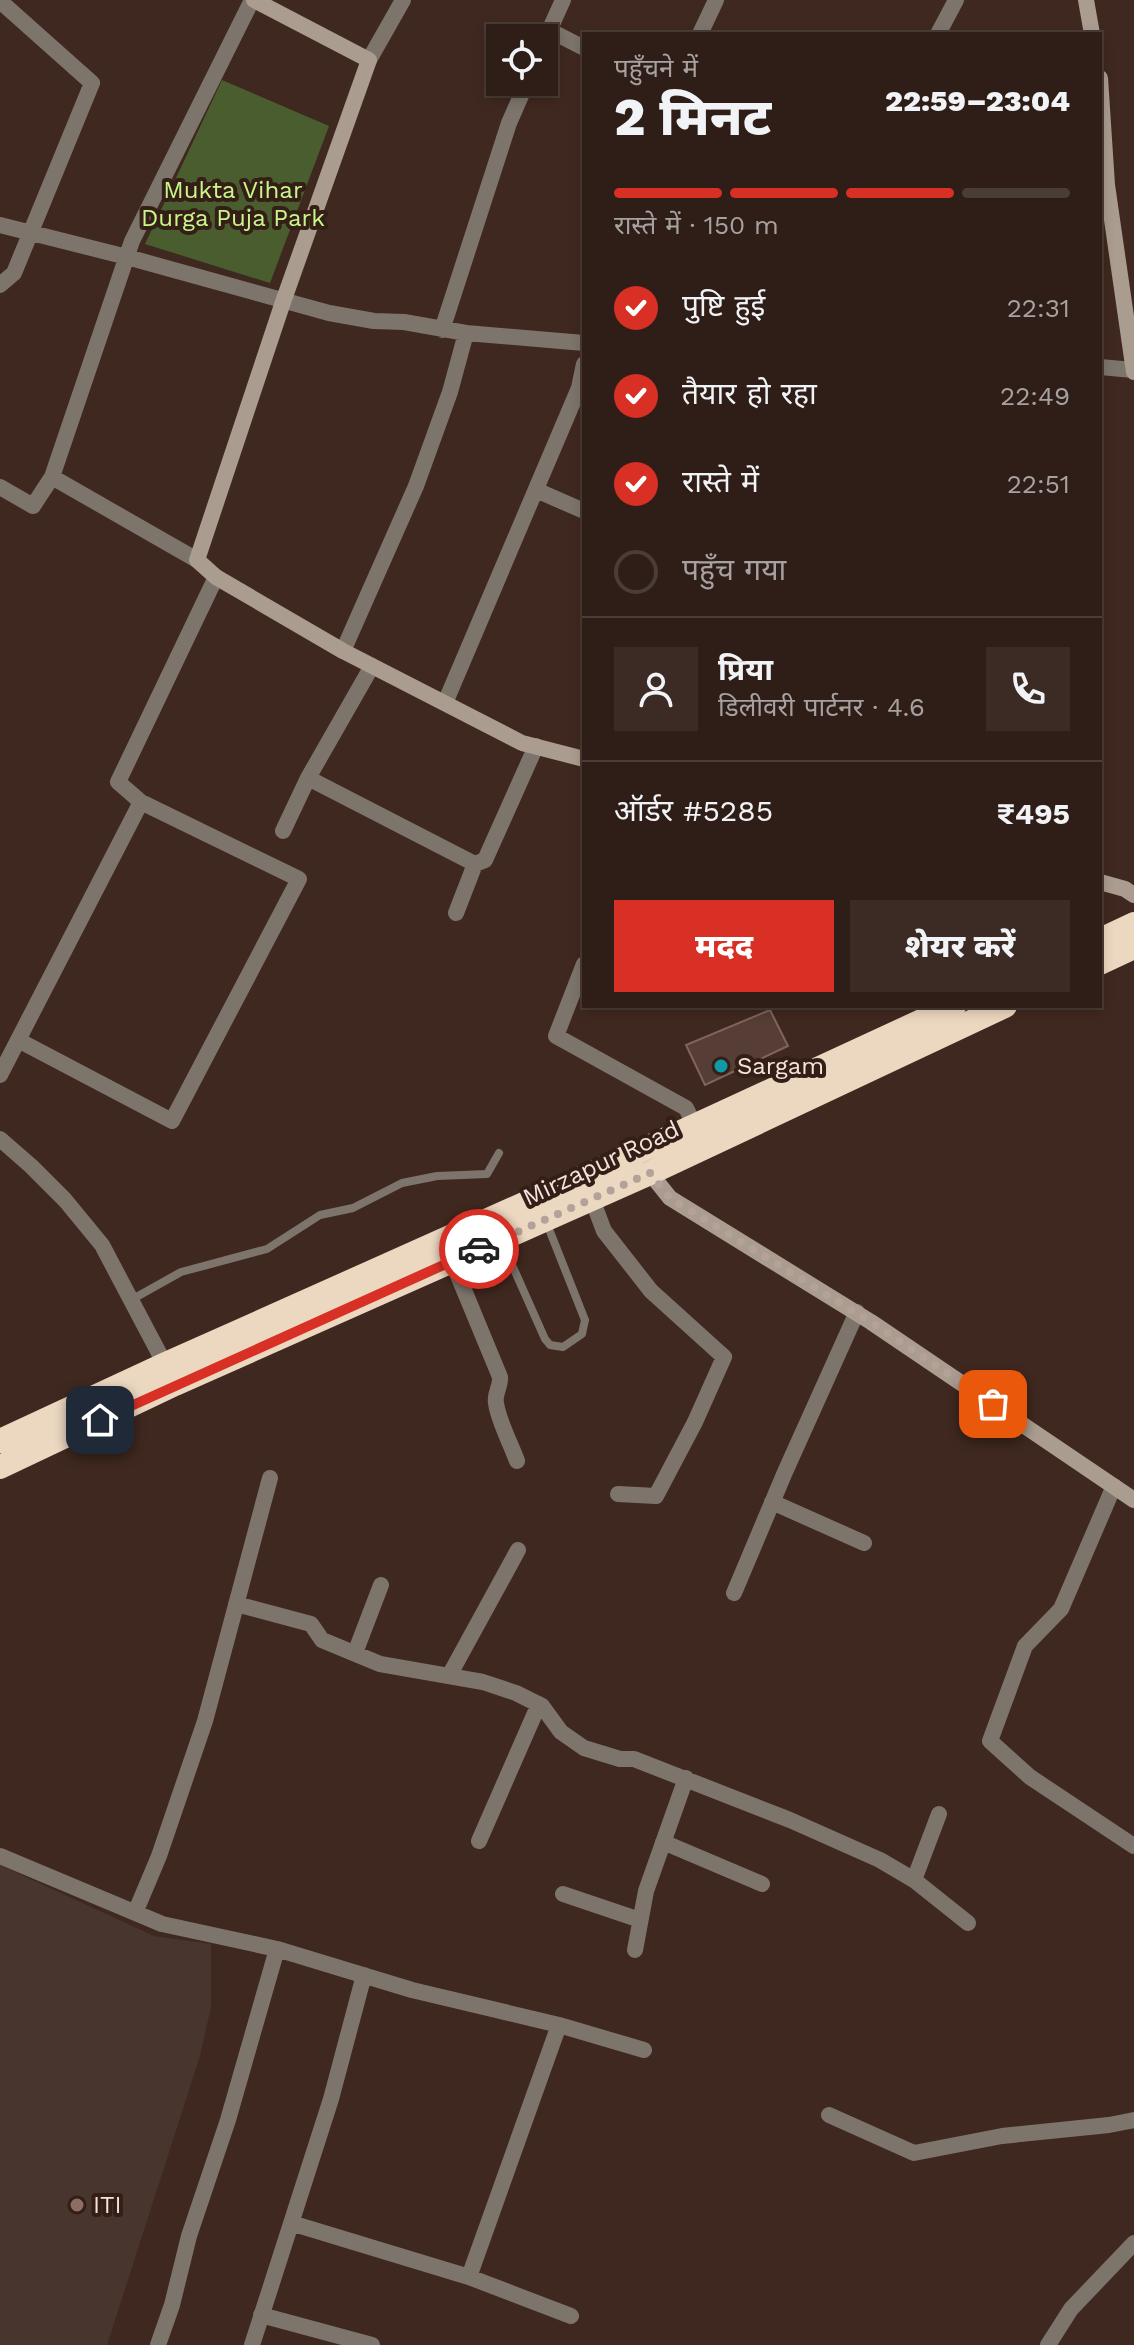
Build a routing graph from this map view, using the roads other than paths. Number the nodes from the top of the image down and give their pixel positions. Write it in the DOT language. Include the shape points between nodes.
graph roads {
  1 [pos="253,0"];
  2 [pos="403,0"];
  3 [pos="563,0"];
  4 [pos="716,0"];
  5 [pos="956,0"];
  6 [pos="1086,0"];
  7 [pos="0,1"];
  8 [pos="552,24"];
  9 [pos="704,32"];
  10 [pos="939,32"];
  11 [pos="1092,32"];
  12 [pos="558,40"];
  13 [pos="582,47"];
  14 [pos="369,60"];
  15 [pos="521,96"];
  16 [pos="1102,131"];
  17 [pos="1104,184"];
  18 [pos="0,225"];
  19 [pos="31,233"];
  20 [pos="127,257"];
  21 [pos="7,271"];
  22 [pos="0,285"];
  23 [pos="283,302"];
  24 [pos="442,330"];
  25 [pos="466,333"];
  26 [pos="582,343"];
  27 [pos="1102,367"];
  28 [pos="1134,371"];
  29 [pos="582,374"];
  30 [pos="52,477"];
  31 [pos="0,487"];
  32 [pos="536,490"];
  33 [pos="582,510"];
  34 [pos="197,560"];
  35 [pos="216,577"];
  36 [pos="343,651"];
  37 [pos="372,666"];
  38 [pos="445,703"];
  39 [pos="536,746"];
  40 [pos="582,758"];
  41 [pos="308,778"];
  42 [pos="141,802"];
  43 [pos="283,831"];
  44 [pos="475,864"];
  45 [pos="1102,883"];
  46 [pos="1134,895"];
  47 [pos="456,913"];
  48 [pos="1134,924"];
  49 [pos="1102,939"];
  50 [pos="1134,947"];
  51 [pos="1102,962"];
  52 [pos="582,969"];
  53 [pos="950,1008"];
  54 [pos="1000,1008"];
  55 [pos="18,1040"];
  56 [pos="0,1075"];
  57 [pos="700,1136"];
  58 [pos="0,1139"];
  59 [pos="499,1153"];
  60 [pos="650,1173"];
  61 [pos="592,1199"];
  62 [pos="545,1220"];
  63 [pos="500,1240"];
  64 [pos="452,1261"];
  65 [pos="131,1300"];
  66 [pos="857,1312"];
  67 [pos="171,1374"];
  68 [pos="0,1441"];
  69 [pos="517,1461"];
  70 [pos="0,1467"];
  71 [pos="270,1478"];
  72 [pos="1114,1486"];
  73 [pos="618,1494"];
  74 [pos="1134,1500"];
  75 [pos="772,1502"];
  76 [pos="864,1543"];
  77 [pos="518,1550"];
  78 [pos="381,1585"];
  79 [pos="734,1593"];
  80 [pos="236,1604"];
  81 [pos="355,1653"];
  82 [pos="449,1676"];
  83 [pos="539,1704"];
  84 [pos="686,1778"];
  85 [pos="939,1814"];
  86 [pos="479,1841"];
  87 [pos="663,1842"];
  88 [pos="1134,1846"];
  89 [pos="0,1856"];
  90 [pos="914,1880"];
  91 [pos="762,1884"];
  92 [pos="563,1894"];
  93 [pos="135,1913"];
  94 [pos="640,1920"];
  95 [pos="968,1923"];
  96 [pos="277,1949"];
  97 [pos="635,1950"];
  98 [pos="364,1975"];
  99 [pos="559,2025"];
  100 [pos="644,2050"];
  101 [pos="829,2115"];
  102 [pos="1134,2120"];
  103 [pos="291,2223"];
  104 [pos="1134,2243"];
  105 [pos="469,2277"];
  106 [pos="261,2315"];
  107 [pos="571,2316"];
  108 [pos="158,2345"];
  109 [pos="252,2345"];
  110 [pos="372,2345"];
  111 [pos="1048,2345"];
  1 -- 14 [label="street"];
  1 -- 20 [label="street"];
  2 -- 14 [label="street"];
  3 -- 8 [label="street"];
  4 -- 9 [label="street"];
  5 -- 10 [label="street"];
  6 -- 11 [label="street"];
  7 -- 19 [label="street" via="92,83"];
  12 -- 13 [label="street"];
  14 -- 23 [label="street"];
  15 -- 24 [label="street"];
  16 -- 17 [label="street"];
  17 -- 28 [label="street"];
  18 -- 19 [label="street"];
  19 -- 20 [label="street"];
  19 -- 21 [label="street"];
  20 -- 23 [label="street"];
  20 -- 30 [label="street"];
  21 -- 22 [label="street"];
  23 -- 24 [label="street"];
  23 -- 34 [label="street"];
  24 -- 25 [label="street"];
  25 -- 26 [label="street"];
  25 -- 36 [label="street" via="416,486"];
  27 -- 28 [label="street"];
  29 -- 32 [label="street"];
  30 -- 31 [label="street" via="33,506"];
  30 -- 34 [label="street"];
  32 -- 33 [label="street"];
  32 -- 38 [label="street"];
  34 -- 35 [label="street"];
  35 -- 36 [label="street"];
  35 -- 42 [label="street" via="118,782"];
  36 -- 37 [label="street"];
  37 -- 38 [label="street"];
  37 -- 41 [label="street"];
  38 -- 39 [label="street"];
  39 -- 40 [label="street"];
  39 -- 44 [label="street" via="485,860"];
  41 -- 43 [label="street"];
  41 -- 44 [label="street"];
  42 -- 55 [label="street"];
  42 -- 55 [label="street" via="299,879 172,1121"];
  44 -- 47 [label="street"];
  45 -- 46 [label="street"];
  48 -- 49 [label="highway"];
  50 -- 51 [label="highway"];
  52 -- 57 [label="street" via="556,1036 686,1108"];
  53 -- 57 [label="highway, Mirzapur Road"];
  54 -- 57 [label="highway, Mirzapur Road"];
  55 -- 56 [label="street"];
  57 -- 60 [label="highway, Mirzapur Road"];
  57 -- 67 [label="highway, Mirzapur Road" via="338,1288"];
  58 -- 65 [label="street" via="65,1200 102,1245"];
  59 -- 65 [label="lane" via="487,1174 402,1183 353,1208 320,1215 267,1249 181,1272"];
  60 -- 61 [label="highway, Mirzapur Road"];
  60 -- 66 [label="street" via="670,1198"];
  61 -- 62 [label="highway, Mirzapur Road"];
  61 -- 73 [label="street" via="604,1231 651,1291 724,1357 656,1496"];
  62 -- 63 [label="highway, Mirzapur Road"];
  62 -- 63 [label="lane" via="584,1313 582,1334 570,1344 556,1347 545,1339"];
  63 -- 64 [label="highway, Mirzapur Road"];
  64 -- 67 [label="highway, Mirzapur Road"];
  64 -- 69 [label="street" via="500,1377 496,1404"];
  65 -- 67 [label="street"];
  66 -- 72 [label="street"];
  66 -- 75 [label="street"];
  67 -- 68 [label="highway, Mirzapur Road"];
  67 -- 70 [label="highway, Mirzapur Road"];
  71 -- 80 [label="street"];
  72 -- 74 [label="street"];
  72 -- 88 [label="street" via="1061,1609 1025,1646 990,1741 1030,1777"];
  75 -- 76 [label="street"];
  75 -- 79 [label="street"];
  77 -- 82 [label="street"];
  78 -- 81 [label="street"];
  80 -- 81 [label="street" via="311,1624 322,1640"];
  80 -- 93 [label="street" via="205,1721"];
  81 -- 82 [label="street" via="380,1664"];
  82 -- 83 [label="street" via="483,1682"];
  83 -- 84 [label="street" via="561,1732 584,1748"];
  83 -- 86 [label="street"];
  84 -- 87 [label="street"];
  84 -- 90 [label="street" via="816,1831"];
  85 -- 90 [label="street"];
  87 -- 91 [label="street"];
  87 -- 94 [label="street"];
  89 -- 93 [label="street"];
  90 -- 95 [label="street"];
  92 -- 94 [label="street"];
  93 -- 96 [label="street" via="162,1924"];
  94 -- 97 [label="street"];
  96 -- 98 [label="street"];
  96 -- 108 [label="street"];
  98 -- 99 [label="street"];
  98 -- 103 [label="street"];
  99 -- 100 [label="street"];
  99 -- 105 [label="street"];
  101 -- 102 [label="street" via="914,2153"];
  103 -- 105 [label="street"];
  103 -- 106 [label="street"];
  104 -- 111 [label="street" via="1071,2309"];
  105 -- 107 [label="street"];
  106 -- 109 [label="street"];
  106 -- 110 [label="street"];
}
